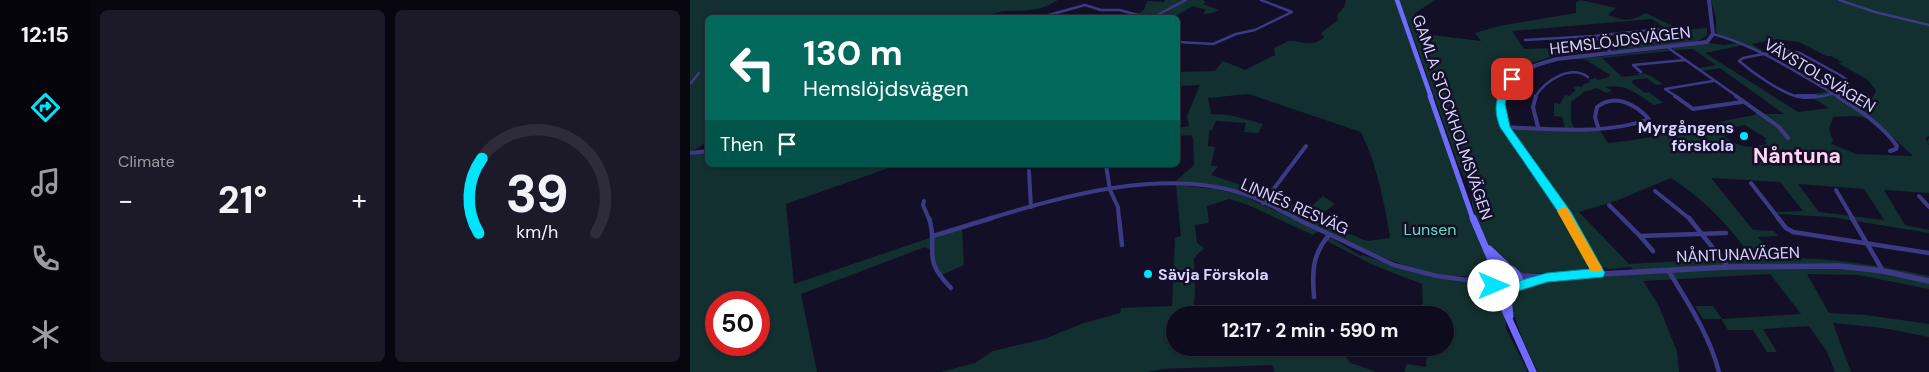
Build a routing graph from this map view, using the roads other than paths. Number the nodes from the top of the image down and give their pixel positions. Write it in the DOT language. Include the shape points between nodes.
graph roads {
  1 [pos="1186,0"];
  2 [pos="1261,0"];
  3 [pos="1397,0"];
  4 [pos="1709,0"];
  5 [pos="1839,0"];
  6 [pos="1049,15"];
  7 [pos="1138,15"];
  8 [pos="1156,15"];
  9 [pos="1929,24"];
  10 [pos="1660,29"];
  11 [pos="1713,34"];
  12 [pos="1594,36"];
  13 [pos="1524,40"];
  14 [pos="1180,42"];
  15 [pos="1667,47"];
  16 [pos="1611,52"];
  17 [pos="1764,54"];
  18 [pos="1685,60"];
  19 [pos="1641,72"];
  20 [pos="700,73"];
  21 [pos="1588,77"];
  22 [pos="1712,80"];
  23 [pos="690,84"];
  24 [pos="1830,92"];
  25 [pos="1742,102"];
  26 [pos="1505,127"];
  27 [pos="1538,127"];
  28 [pos="1598,127"];
  29 [pos="1788,138"];
  30 [pos="1306,146"];
  31 [pos="705,151"];
  32 [pos="1890,151"];
  33 [pos="690,153"];
  34 [pos="1106,167"];
  35 [pos="1029,171"];
  36 [pos="1751,184"];
  37 [pos="1110,190"];
  38 [pos="1836,190"];
  39 [pos="1655,192"];
  40 [pos="1919,196"];
  41 [pos="924,201"];
  42 [pos="1263,203"];
  43 [pos="1609,205"];
  44 [pos="1031,207"];
  45 [pos="1929,207"];
  46 [pos="1726,233"];
  47 [pos="1704,234"];
  48 [pos="1329,235"];
  49 [pos="933,236"];
  50 [pos="1640,236"];
  51 [pos="1483,242"];
  52 [pos="1865,242"];
  53 [pos="1122,245"];
  54 [pos="1653,251"];
  55 [pos="1929,253"];
  56 [pos="1728,267"];
  57 [pos="1510,268"];
  58 [pos="1490,269"];
  59 [pos="1668,270"];
  60 [pos="1883,271"];
  61 [pos="1517,273"];
  62 [pos="1599,273"];
  63 [pos="1547,277"];
  64 [pos="1468,279"];
  65 [pos="1929,281"];
  66 [pos="1493,285"];
  67 [pos="1515,287"];
  68 [pos="952,288"];
  69 [pos="1314,297"];
  70 [pos="1512,331"];
  71 [pos="1533,372"];
  72 [pos="1719,372"];
  1 -- 8 [label="street"];
  2 -- 14 [label="street" via="1292,12 1255,30 1213,44"];
  3 -- 51 [label="main road, GAMLA STOCKHOLMSVÄGEN"];
  4 -- 11 [label="street, HEMSLÖJDSVÄGEN"];
  5 -- 9 [label="street"];
  6 -- 7 [label="street" via="1085,5"];
  10 -- 12 [label="street"];
  11 -- 15 [label="street, HEMSLÖJDSVÄGEN" via="1706,42"];
  11 -- 17 [label="street, VÄVSTOLSVÄGEN"];
  12 -- 13 [label="street"];
  12 -- 16 [label="street"];
  15 -- 16 [label="street, HEMSLÖJDSVÄGEN"];
  15 -- 18 [label="street"];
  16 -- 26 [label="street, HEMSLÖJDSVÄGEN" via="1554,58 1525,69 1503,92 1500,111"];
  17 -- 24 [label="street, VÄVSTOLSVÄGEN"];
  17 -- 24 [label="street" via="1795,51 1846,79 1846,89"];
  17 -- 24 [label="street" via="1739,61 1792,95 1804,98"];
  18 -- 19 [label="street" via="1633,64"];
  18 -- 22 [label="street"];
  20 -- 23 [label="street"];
  21 -- 27 [label="street" via="1573,72 1540,88 1533,105"];
  22 -- 25 [label="street"];
  22 -- 25 [label="street" via="1665,89 1693,109"];
  24 -- 32 [label="street, VÄVSTOLSVÄGEN" via="1872,120 1892,139 1897,146"];
  25 -- 29 [label="street" via="1779,127"];
  26 -- 27 [label="street"];
  26 -- 62 [label="street, HEMSLÖJDSVÄGEN" via="1566,215"];
  27 -- 28 [label="street"];
  28 -- 28 [label="street" via="1632,124 1649,119 1621,100 1611,99 1597,107"];
  30 -- 42 [label="street"];
  31 -- 33 [label="street"];
  34 -- 37 [label="street"];
  35 -- 44 [label="street"];
  36 -- 52 [label="street" via="1791,231"];
  37 -- 42 [label="street, LINNÉS RESVÄG" via="1188,184 1234,191"];
  37 -- 44 [label="street, LINNÉS RESVÄG"];
  37 -- 53 [label="street" via="1118,207"];
  38 -- 52 [label="street"];
  39 -- 47 [label="street"];
  40 -- 45 [label="street"];
  41 -- 49 [label="street"];
  42 -- 48 [label="street, LINNÉS RESVÄG"];
  43 -- 50 [label="street"];
  44 -- 49 [label="street, LINNÉS RESVÄG"];
  46 -- 47 [label="street"];
  47 -- 50 [label="street"];
  47 -- 56 [label="street"];
  48 -- 64 [label="street, LINNÉS RESVÄG" via="1394,265 1437,276"];
  48 -- 69 [label="street" via="1313,256"];
  49 -- 68 [label="street" via="933,264 939,276"];
  50 -- 54 [label="street"];
  51 -- 57 [label="main road, GAMLA STOCKHOLMSVÄGEN"];
  51 -- 58 [label="main road, GAMLA STOCKHOLMSVÄGEN" via="1491,260"];
  52 -- 55 [label="street"];
  52 -- 60 [label="street"];
  56 -- 59 [label="street, NÅNTUNAVÄGEN"];
  56 -- 60 [label="street, NÅNTUNAVÄGEN" via="1839,266"];
  57 -- 58 [label="main road"];
  57 -- 61 [label="main road"];
  58 -- 64 [label="street, LINNÉS RESVÄG"];
  58 -- 66 [label="main road" via="1487,278"];
  59 -- 62 [label="street, NÅNTUNAVÄGEN"];
  59 -- 72 [label="street" via="1704,328"];
  60 -- 65 [label="street, NÅNTUNAVÄGEN"];
  61 -- 63 [label="street, NÅNTUNAVÄGEN"];
  61 -- 67 [label="main road" via="1520,281"];
  62 -- 63 [label="street, NÅNTUNAVÄGEN"];
  63 -- 67 [label="street, NÅNTUNAVÄGEN"];
  64 -- 66 [label="street, LINNÉS RESVÄG"];
  66 -- 67 [label="main road" via="1504,289"];
  66 -- 70 [label="main road"];
  67 -- 70 [label="main road" via="1506,298"];
  70 -- 71 [label="main road"];
}
